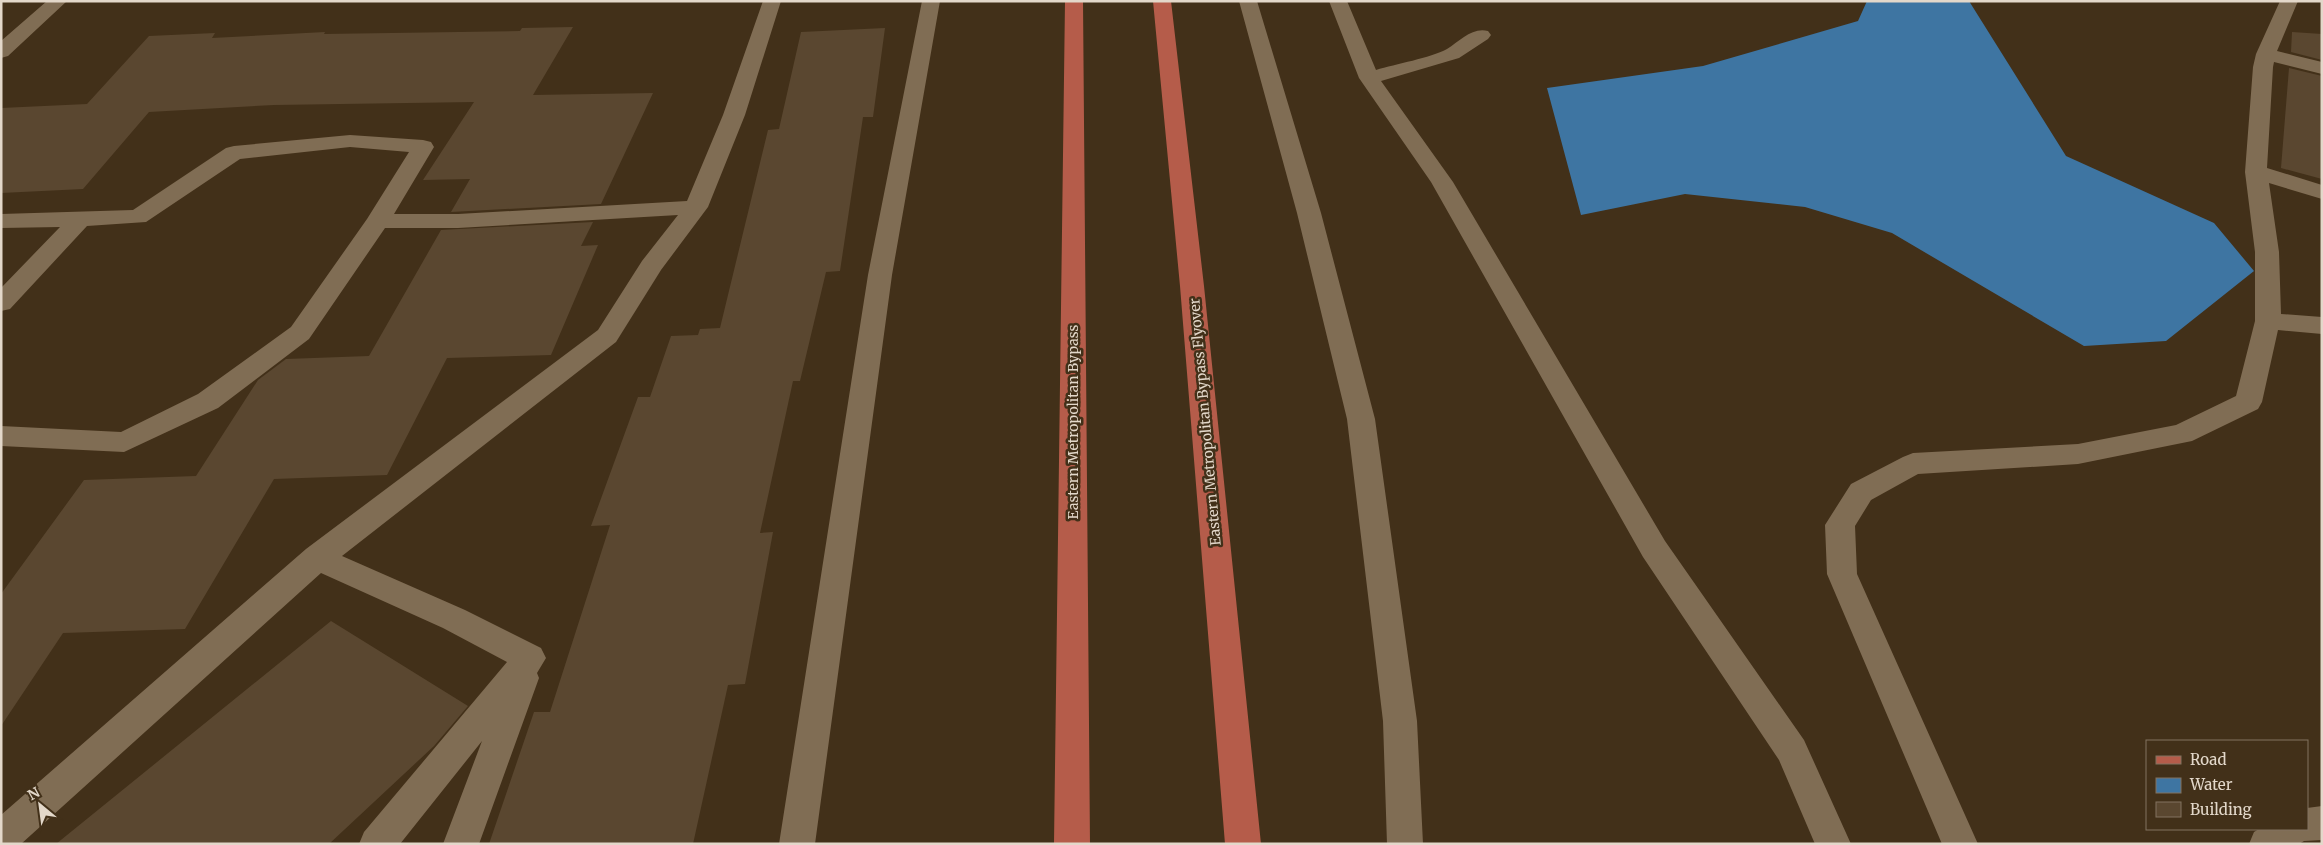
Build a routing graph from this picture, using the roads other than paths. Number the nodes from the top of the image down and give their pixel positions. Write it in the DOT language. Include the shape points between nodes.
graph roads {
  1 [pos="58,1"];
  2 [pos="772,1"];
  3 [pos="931,1"];
  4 [pos="1074,1"];
  5 [pos="1162,1"];
  6 [pos="1248,1"];
  7 [pos="1338,1"];
  8 [pos="2289,1"];
  9 [pos="1481,35"];
  10 [pos="1,52"];
  11 [pos="2266,54"];
  12 [pos="2322,68"];
  13 [pos="1370,78"];
  14 [pos="2256,172"];
  15 [pos="2322,192"];
  16 [pos="696,207"];
  17 [pos="80,219"];
  18 [pos="1,221"];
  19 [pos="378,221"];
  20 [pos="1,303"];
  21 [pos="2268,321"];
  22 [pos="2322,326"];
  23 [pos="1,436"];
  24 [pos="318,558"];
  25 [pos="530,658"];
  26 [pos="2322,823"];
  27 [pos="2308,825"];
  28 [pos="2289,830"];
  29 [pos="1,838"];
  30 [pos="377,844"];
  31 [pos="461,844"];
  32 [pos="798,844"];
  33 [pos="1072,844"];
  34 [pos="1243,844"];
  35 [pos="1405,844"];
  36 [pos="1833,844"];
  37 [pos="1960,844"];
  38 [pos="2267,844"];
  1 -- 10 [label="street"];
  2 -- 16 [label="street" via="734,115"];
  3 -- 32 [label="street" via="880,275"];
  4 -- 33 [label="main road, Eastern Metropolitan Bypass"];
  5 -- 34 [label="main road, Eastern Metropolitan Bypass Flyover" via="1192,286"];
  6 -- 35 [label="street" via="1309,213 1361,419 1400,721"];
  7 -- 13 [label="street"];
  8 -- 11 [label="street"];
  9 -- 13 [label="street" via="1452,54"];
  11 -- 12 [label="street"];
  11 -- 14 [label="street"];
  13 -- 36 [label="street" via="1442,182 1654,549 1792,750"];
  14 -- 15 [label="street"];
  14 -- 21 [label="street" via="2268,252"];
  16 -- 19 [label="street" via="458,222"];
  16 -- 24 [label="street" via="651,266 607,336"];
  17 -- 18 [label="street"];
  17 -- 19 [label="street" via="138,217 234,153 350,141 422,147"];
  17 -- 20 [label="street"];
  19 -- 23 [label="street" via="300,333 208,400 124,442"];
  21 -- 22 [label="street"];
  21 -- 37 [label="street" via="2248,402 2182,434 2078,454 1913,464 1861,492 1840,524 1842,574"];
  24 -- 25 [label="street" via="454,619"];
  24 -- 29 [label="street"];
  25 -- 30 [label="street"];
  25 -- 31 [label="street"];
  26 -- 27 [label="street"];
  28 -- 38 [label="street"];
}
